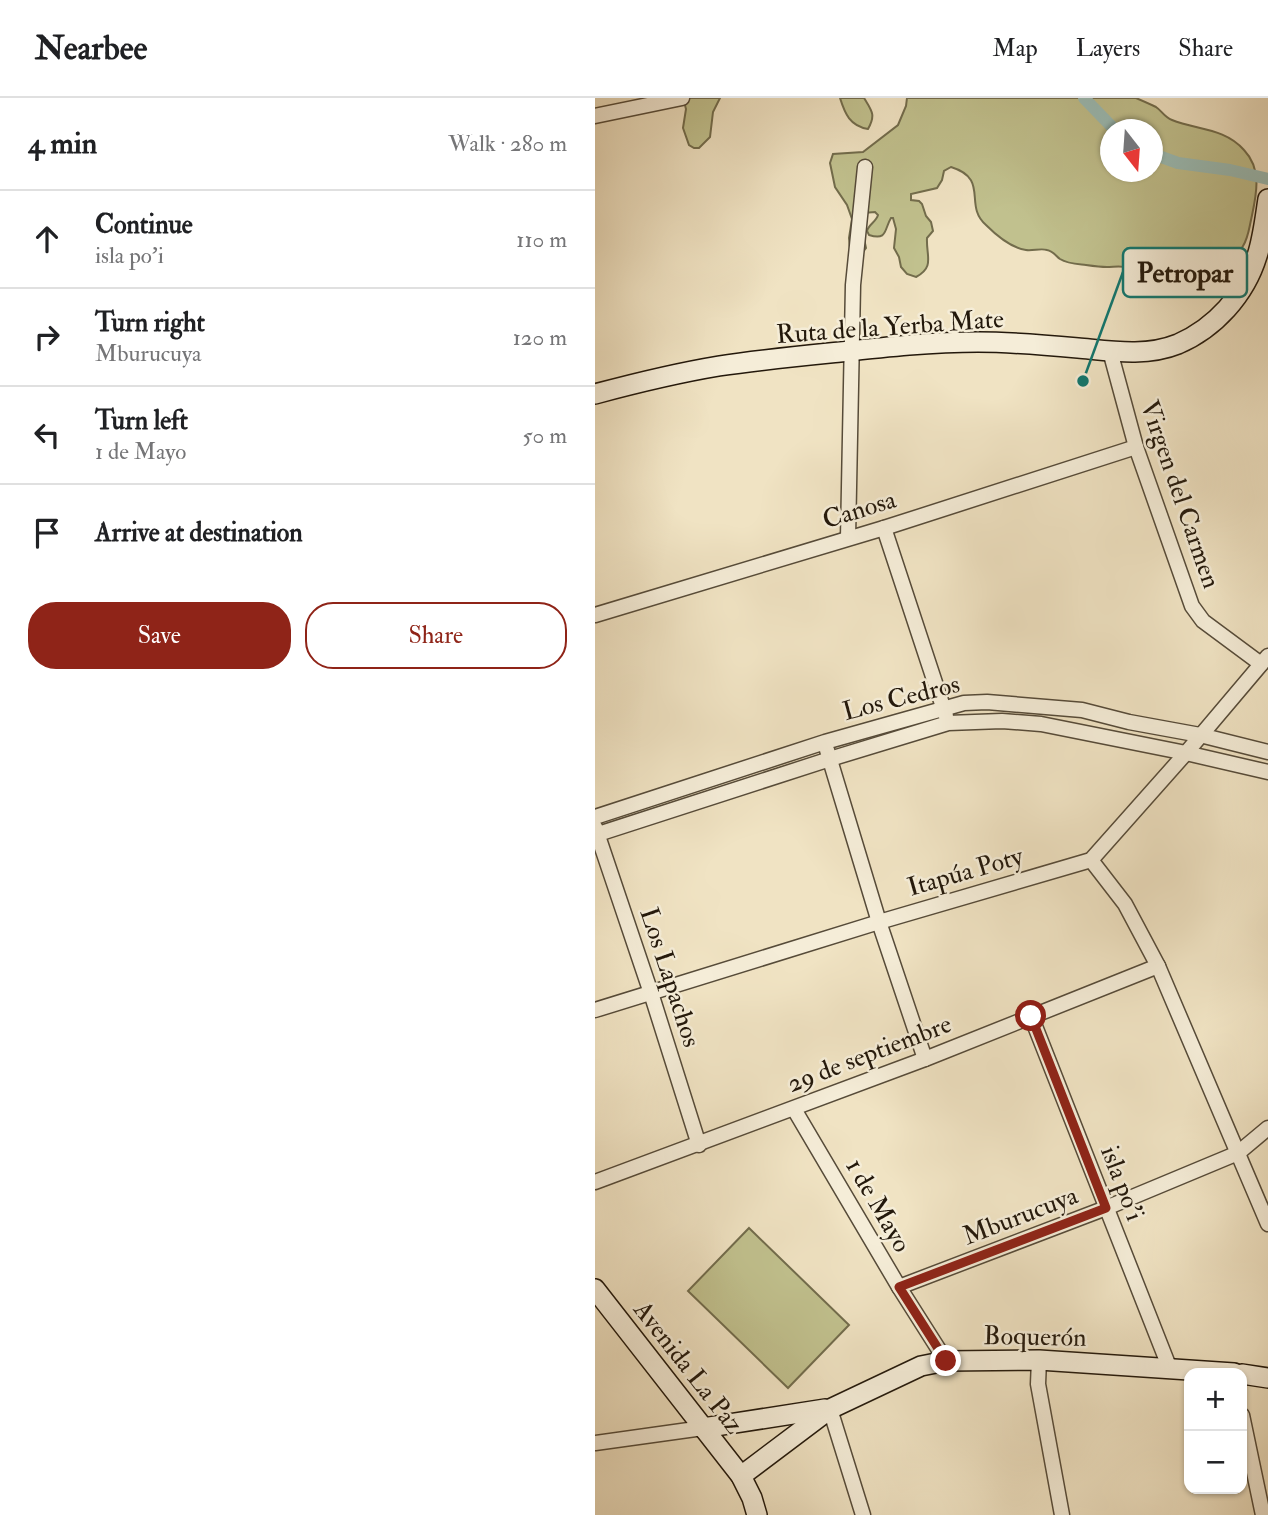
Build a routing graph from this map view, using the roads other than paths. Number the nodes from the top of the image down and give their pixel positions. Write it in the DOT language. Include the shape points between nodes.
graph roads {
  1 [pos="682,98"];
  2 [pos="595,116"];
  3 [pos="865,167"];
  4 [pos="1267,205"];
  5 [pos="852,351"];
  6 [pos="1110,351"];
  7 [pos="595,394"];
  8 [pos="1136,447"];
  9 [pos="884,528"];
  10 [pos="848,538"];
  11 [pos="595,615"];
  12 [pos="1264,660"];
  13 [pos="944,708"];
  14 [pos="947,723"];
  15 [pos="1200,736"];
  16 [pos="825,742"];
  17 [pos="1268,752"];
  18 [pos="1187,753"];
  19 [pos="830,759"];
  20 [pos="1268,772"];
  21 [pos="595,817"];
  22 [pos="596,831"];
  23 [pos="1091,860"];
  24 [pos="879,922"];
  25 [pos="1159,966"];
  26 [pos="651,993"];
  27 [pos="595,1010"];
  28 [pos="1031,1016"];
  29 [pos="925,1059"];
  30 [pos="794,1109"];
  31 [pos="1268,1128"];
  32 [pos="699,1145"];
  33 [pos="1238,1153"];
  34 [pos="595,1182"];
  35 [pos="1106,1208"];
  36 [pos="1268,1224"];
  37 [pos="899,1287"];
  38 [pos="595,1289"];
  39 [pos="1039,1360"];
  40 [pos="946,1361"];
  41 [pos="1170,1369"];
  42 [pos="1184,1370"];
  43 [pos="1247,1375"];
  44 [pos="1268,1378"];
  45 [pos="830,1409"];
  46 [pos="703,1428"];
  47 [pos="1245,1431"];
  48 [pos="595,1443"];
  49 [pos="741,1476"];
  50 [pos="746,1515"];
  51 [pos="757,1515"];
  52 [pos="863,1515"];
  53 [pos="1062,1515"];
  54 [pos="1263,1515"];
  1 -- 2 [label="street"];
  3 -- 5 [label="street" via="853,285"];
  4 -- 6 [label="street, Ruta de la Yerba Mate" via="1250,274 1226,310 1180,343 1147,352"];
  5 -- 6 [label="street, Ruta de la Yerba Mate" via="977,342"];
  5 -- 7 [label="street, Ruta de la Yerba Mate" via="716,367"];
  5 -- 10 [label="street"];
  6 -- 8 [label="street, Virgen del Carmen"];
  8 -- 9 [label="street, Canosa"];
  8 -- 12 [label="street, Virgen del Carmen" via="1192,606 1203,621"];
  9 -- 10 [label="street, Canosa"];
  9 -- 13 [label="street"];
  10 -- 11 [label="street, Canosa"];
  12 -- 15 [label="street"];
  13 -- 14 [label="street"];
  13 -- 15 [label="street, Los Cedros" via="986,702 1056,707"];
  13 -- 16 [label="street, Los Cedros"];
  14 -- 18 [label="street" via="1041,724"];
  14 -- 19 [label="street"];
  15 -- 17 [label="street, Los Cedros"];
  15 -- 18 [label="street"];
  16 -- 19 [label="street"];
  16 -- 21 [label="street, Los Cedros"];
  18 -- 20 [label="street"];
  18 -- 23 [label="street"];
  19 -- 22 [label="street"];
  19 -- 24 [label="street"];
  22 -- 26 [label="street, Los Lapachos"];
  23 -- 24 [label="street, Itapúa Poty"];
  23 -- 25 [label="street" via="1125,904"];
  24 -- 26 [label="street, Itapúa Poty"];
  24 -- 29 [label="street"];
  25 -- 28 [label="street, 29 de septiembre"];
  25 -- 33 [label="street"];
  26 -- 27 [label="street, Itapúa Poty"];
  26 -- 32 [label="street, Los Lapachos"];
  28 -- 29 [label="street, 29 de septiembre"];
  28 -- 35 [label="street, isla po'i"];
  29 -- 30 [label="street, 29 de septiembre"];
  30 -- 32 [label="street, 29 de septiembre"];
  30 -- 37 [label="street, 1 de Mayo"];
  31 -- 33 [label="street, Mburucuya"];
  32 -- 34 [label="street, 29 de septiembre"];
  33 -- 35 [label="street, Mburucuya"];
  33 -- 36 [label="street"];
  35 -- 37 [label="street, Mburucuya"];
  35 -- 41 [label="street, isla po'i"];
  37 -- 40 [label="street, 1 de Mayo"];
  38 -- 46 [label="street, Avenida La Paz"];
  39 -- 40 [label="street, Boquerón"];
  39 -- 41 [label="street, Boquerón"];
  39 -- 53 [label="street" via="1038,1384"];
  40 -- 45 [label="street, Boquerón" via="921,1366"];
  41 -- 42 [label="street, Boquerón"];
  43 -- 44 [label="street"];
  45 -- 46 [label="street"];
  45 -- 49 [label="street, Boquerón"];
  45 -- 52 [label="street"];
  46 -- 48 [label="street"];
  46 -- 49 [label="street, Avenida La Paz"];
  47 -- 54 [label="street"];
  49 -- 50 [label="street"];
  49 -- 51 [label="street, Avenida La Paz"];
}
